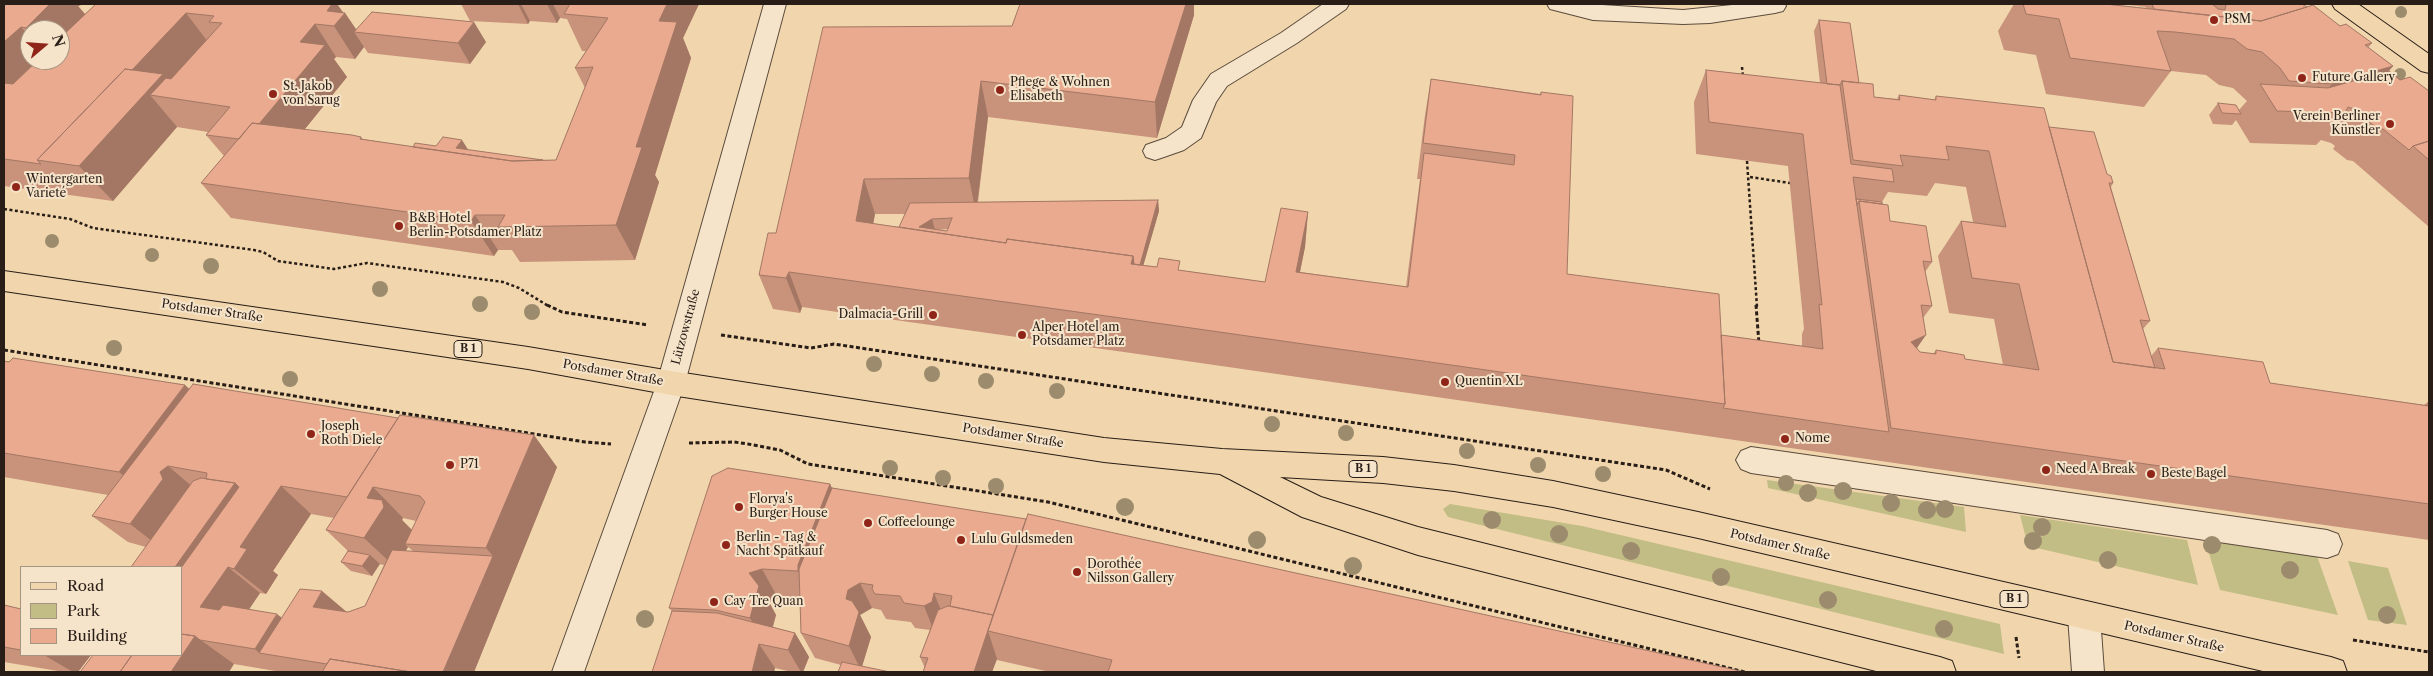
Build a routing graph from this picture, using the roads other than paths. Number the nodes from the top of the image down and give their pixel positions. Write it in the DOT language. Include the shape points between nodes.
graph roads {
  1 [pos="775,4"];
  2 [pos="1338,4"];
  3 [pos="1558,4"];
  4 [pos="2343,4"];
  5 [pos="1775,6"];
  6 [pos="2429,65"];
  7 [pos="1155,151"];
  8 [pos="4,281"];
  9 [pos="670,383"];
  10 [pos="1751,460"];
  11 [pos="1222,462"];
  12 [pos="2327,544"];
  13 [pos="2084,616"];
  14 [pos="568,672"];
  15 [pos="1940,672"];
  16 [pos="2088,672"];
  17 [pos="2331,672"];
  1 -- 9 [label="street, Lützowstraße"];
  2 -- 7 [label="street" via="1290,38 1219,80 1205,100 1192,132 1175,144"];
  3 -- 5 [label="street" via="1593,12 1683,16 1744,12"];
  4 -- 6 [label="main road"];
  8 -- 9 [label="main road, Potsdamer Straße / B 1" via="528,358"];
  9 -- 11 [label="main road, Potsdamer Straße / B 1" via="1104,450"];
  9 -- 14 [label="street, Lützowstraße"];
  10 -- 12 [label="street"];
  11 -- 13 [label="main road, Potsdamer Straße / B 1" via="1383,470 1553,494"];
  11 -- 15 [label="main road, Potsdamer Straße / B 1" via="1313,508 1418,541"];
  13 -- 16 [label="street"];
  13 -- 17 [label="main road, Potsdamer Straße / B 1"];
}
